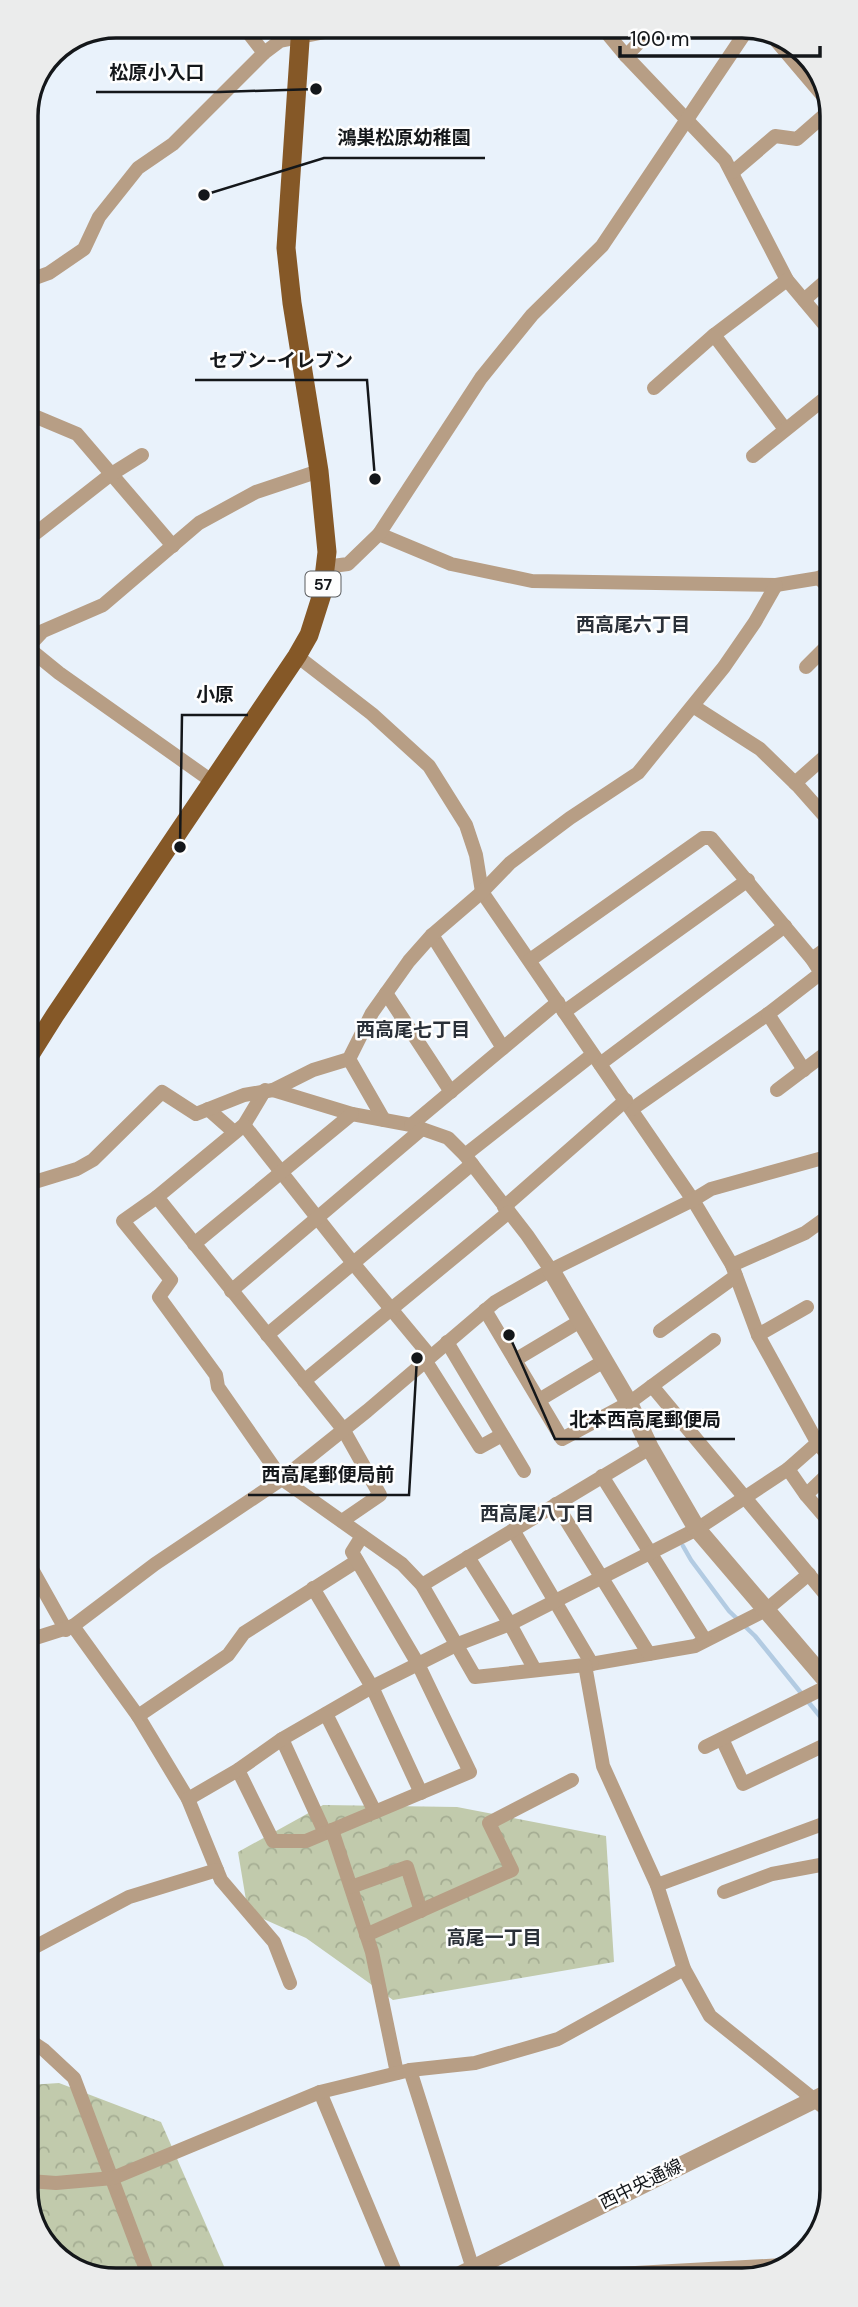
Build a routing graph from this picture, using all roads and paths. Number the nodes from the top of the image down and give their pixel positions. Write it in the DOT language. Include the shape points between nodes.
graph roads {
  1 [pos="253,38"];
  2 [pos="286,38"];
  3 [pos="300,38"];
  4 [pos="611,39"];
  5 [pos="643,39"];
  6 [pos="741,39"];
  7 [pos="264,53"];
  8 [pos="788,54"];
  9 [pos="626,57"];
  10 [pos="811,82"];
  11 [pos="820,119"];
  12 [pos="686,120"];
  13 [pos="733,172"];
  14 [pos="39,277"];
  15 [pos="787,280"];
  16 [pos="820,286"];
  17 [pos="804,300"];
  18 [pos="820,319"];
  19 [pos="715,335"];
  20 [pos="654,388"];
  21 [pos="820,402"];
  22 [pos="39,418"];
  23 [pos="785,429"];
  24 [pos="142,455"];
  25 [pos="752,456"];
  26 [pos="319,471"];
  27 [pos="110,475"];
  28 [pos="39,531"];
  29 [pos="379,534"];
  30 [pos="173,546"];
  31 [pos="325,567"];
  32 [pos="820,580"];
  33 [pos="776,586"];
  34 [pos="39,636"];
  35 [pos="820,653"];
  36 [pos="297,656"];
  37 [pos="39,657"];
  38 [pos="806,667"];
  39 [pos="693,706"];
  40 [pos="820,761"];
  41 [pos="213,782"];
  42 [pos="795,783"];
  43 [pos="820,811"];
  44 [pos="748,880"];
  45 [pos="482,892"];
  46 [pos="785,926"];
  47 [pos="432,935"];
  48 [pos="820,953"];
  49 [pos="812,959"];
  50 [pos="530,960"];
  51 [pos="820,971"];
  52 [pos="820,981"];
  53 [pos="386,993"];
  54 [pos="561,1007"];
  55 [pos="768,1014"];
  56 [pos="39,1041"];
  57 [pos="503,1048"];
  58 [pos="820,1058"];
  59 [pos="349,1059"];
  60 [pos="596,1060"];
  61 [pos="804,1070"];
  62 [pos="269,1090"];
  63 [pos="778,1090"];
  64 [pos="451,1092"];
  65 [pos="629,1105"];
  66 [pos="208,1109"];
  67 [pos="352,1114"];
  68 [pos="384,1120"];
  69 [pos="416,1127"];
  70 [pos="239,1129"];
  71 [pos="468,1159"];
  72 [pos="820,1159"];
  73 [pos="279,1172"];
  74 [pos="38,1181"];
  75 [pos="157,1197"];
  76 [pos="693,1200"];
  77 [pos="507,1209"];
  78 [pos="317,1218"];
  79 [pos="820,1222"];
  80 [pos="194,1244"];
  81 [pos="353,1263"];
  82 [pos="551,1270"];
  83 [pos="734,1271"];
  84 [pos="231,1291"];
  85 [pos="807,1307"];
  86 [pos="390,1309"];
  87 [pos="485,1310"];
  88 [pos="582,1320"];
  89 [pos="660,1331"];
  90 [pos="267,1335"];
  91 [pos="758,1335"];
  92 [pos="714,1340"];
  93 [pos="447,1342"];
  94 [pos="428,1358"];
  95 [pos="515,1360"];
  96 [pos="604,1361"];
  97 [pos="304,1381"];
  98 [pos="652,1386"];
  99 [pos="539,1400"];
  100 [pos="629,1403"];
  101 [pos="343,1429"];
  102 [pos="502,1435"];
  103 [pos="820,1440"];
  104 [pos="817,1442"];
  105 [pos="820,1446"];
  106 [pos="650,1448"];
  107 [pos="788,1469"];
  108 [pos="524,1471"];
  109 [pos="602,1476"];
  110 [pos="282,1479"];
  111 [pos="820,1482"];
  112 [pos="806,1495"];
  113 [pos="746,1498"];
  114 [pos="556,1504"];
  115 [pos="820,1511"];
  116 [pos="342,1521"];
  117 [pos="697,1529"];
  118 [pos="513,1530"];
  119 [pos="362,1536"];
  120 [pos="649,1553"];
  121 [pos="468,1558"];
  122 [pos="357,1561"];
  123 [pos="809,1574"];
  124 [pos="603,1577"];
  125 [pos="38,1579"];
  126 [pos="422,1585"];
  127 [pos="313,1588"];
  128 [pos="820,1588"];
  129 [pos="556,1601"];
  130 [pos="766,1610"];
  131 [pos="510,1624"];
  132 [pos="70,1628"];
  133 [pos="38,1637"];
  134 [pos="705,1640"];
  135 [pos="458,1644"];
  136 [pos="649,1654"];
  137 [pos="418,1664"];
  138 [pos="589,1664"];
  139 [pos="535,1670"];
  140 [pos="820,1673"];
  141 [pos="372,1687"];
  142 [pos="820,1691"];
  143 [pos="326,1714"];
  144 [pos="138,1716"];
  145 [pos="282,1739"];
  146 [pos="722,1739"];
  147 [pos="705,1747"];
  148 [pos="820,1747"];
  149 [pos="238,1770"];
  150 [pos="572,1780"];
  151 [pos="421,1793"];
  152 [pos="188,1799"];
  153 [pos="375,1812"];
  154 [pos="820,1825"];
  155 [pos="329,1832"];
  156 [pos="820,1865"];
  157 [pos="217,1870"];
  158 [pos="656,1885"];
  159 [pos="351,1888"];
  160 [pos="724,1892"];
  161 [pos="421,1911"];
  162 [pos="366,1935"];
  163 [pos="38,1945"];
  164 [pos="684,1969"];
  165 [pos="290,1983"];
  166 [pos="38,2048"];
  167 [pos="404,2071"];
  168 [pos="320,2092"];
  169 [pos="820,2097"];
  170 [pos="814,2100"];
  171 [pos="820,2105"];
  172 [pos="113,2178"];
  173 [pos="38,2182"];
  174 [pos="146,2268"];
  175 [pos="393,2268"];
  176 [pos="473,2268"];
  177 [pos="475,2268"];
  1 -- 7 [label="street"];
  2 -- 7 [label="street"];
  3 -- 26 [label="main road, 57" via="286,248"];
  4 -- 9 [label="street"];
  5 -- 9 [label="street"];
  6 -- 12 [label="street"];
  7 -- 14 [label="street" via="173,144 138,168 99,217 84,249"];
  8 -- 10 [label="street"];
  9 -- 12 [label="street"];
  11 -- 13 [label="street" via="797,139 775,136"];
  12 -- 13 [label="street"];
  12 -- 29 [label="street" via="603,246 532,315 481,378"];
  13 -- 15 [label="street"];
  15 -- 17 [label="street"];
  15 -- 19 [label="street"];
  16 -- 17 [label="street"];
  17 -- 18 [label="street"];
  19 -- 20 [label="street"];
  19 -- 23 [label="street"];
  21 -- 23 [label="street"];
  22 -- 27 [label="street" via="77,434"];
  23 -- 25 [label="street"];
  24 -- 27 [label="street"];
  26 -- 30 [label="street" via="256,492 199,523"];
  26 -- 31 [label="main road, 57"];
  27 -- 28 [label="street"];
  27 -- 30 [label="street"];
  29 -- 31 [label="street" via="348,564"];
  29 -- 33 [label="street" via="451,564 532,581"];
  30 -- 34 [label="street" via="103,605"];
  31 -- 36 [label="main road, 57" via="322,594"];
  32 -- 33 [label="street"];
  33 -- 39 [label="street"];
  35 -- 38 [label="street"];
  36 -- 41 [label="main road, 57"];
  36 -- 45 [label="street" via="429,765 466,825"];
  37 -- 41 [label="street"];
  39 -- 42 [label="street" via="760,749"];
  39 -- 45 [label="street" via="638,773 510,863"];
  40 -- 42 [label="street"];
  41 -- 56 [label="main road, 57"];
  42 -- 43 [label="street"];
  44 -- 46 [label="street"];
  44 -- 50 [label="street" via="716,841 703,838"];
  44 -- 54 [label="street"];
  45 -- 47 [label="street"];
  45 -- 50 [label="street"];
  46 -- 49 [label="street"];
  46 -- 60 [label="street"];
  47 -- 53 [label="street"];
  47 -- 57 [label="street"];
  48 -- 49 [label="street"];
  49 -- 51 [label="street"];
  50 -- 54 [label="street"];
  52 -- 55 [label="street"];
  53 -- 59 [label="street"];
  53 -- 64 [label="street"];
  54 -- 57 [label="street"];
  54 -- 60 [label="street"];
  55 -- 61 [label="street"];
  55 -- 65 [label="street"];
  57 -- 64 [label="street"];
  58 -- 61 [label="street"];
  59 -- 62 [label="street"];
  59 -- 68 [label="street"];
  60 -- 65 [label="street"];
  60 -- 71 [label="street"];
  61 -- 63 [label="street"];
  62 -- 66 [label="street"];
  62 -- 67 [label="street"];
  62 -- 70 [label="street"];
  64 -- 69 [label="street"];
  65 -- 76 [label="street"];
  65 -- 77 [label="street"];
  66 -- 70 [label="street"];
  66 -- 74 [label="street" via="196,1114 162,1092 93,1160"];
  67 -- 68 [label="street"];
  67 -- 73 [label="street"];
  68 -- 69 [label="street"];
  69 -- 71 [label="street" via="448,1138"];
  69 -- 78 [label="street"];
  70 -- 73 [label="street"];
  70 -- 75 [label="street"];
  71 -- 77 [label="street"];
  71 -- 81 [label="street"];
  72 -- 76 [label="street" via="720,1186"];
  73 -- 78 [label="street"];
  73 -- 80 [label="street"];
  75 -- 80 [label="street"];
  75 -- 110 [label="street" via="123,1222 171,1280 159,1297 216,1375 218,1387"];
  76 -- 82 [label="street"];
  76 -- 83 [label="street"];
  77 -- 82 [label="street"];
  77 -- 86 [label="street"];
  78 -- 81 [label="street"];
  78 -- 84 [label="street"];
  79 -- 83 [label="street"];
  80 -- 84 [label="street"];
  81 -- 86 [label="street"];
  81 -- 90 [label="street"];
  82 -- 87 [label="street"];
  82 -- 88 [label="street"];
  83 -- 89 [label="street"];
  83 -- 91 [label="street"];
  84 -- 90 [label="street"];
  85 -- 91 [label="street"];
  86 -- 94 [label="street"];
  86 -- 97 [label="street"];
  87 -- 93 [label="street"];
  87 -- 95 [label="street"];
  88 -- 95 [label="street"];
  88 -- 96 [label="street"];
  90 -- 97 [label="street"];
  91 -- 104 [label="street"];
  92 -- 98 [label="street"];
  93 -- 94 [label="street"];
  93 -- 102 [label="street"];
  94 -- 101 [label="street"];
  94 -- 102 [label="street" via="480,1447"];
  95 -- 99 [label="street"];
  96 -- 99 [label="street"];
  96 -- 100 [label="street"];
  97 -- 101 [label="street"];
  98 -- 100 [label="street"];
  98 -- 113 [label="street"];
  99 -- 100 [label="street" via="562,1439"];
  100 -- 106 [label="street"];
  101 -- 110 [label="street"];
  101 -- 116 [label="street" via="380,1495"];
  102 -- 108 [label="street"];
  103 -- 104 [label="street"];
  104 -- 105 [label="street"];
  104 -- 107 [label="street"];
  106 -- 109 [label="street"];
  106 -- 117 [label="street"];
  107 -- 112 [label="street"];
  107 -- 113 [label="street"];
  109 -- 114 [label="street"];
  109 -- 120 [label="street"];
  110 -- 116 [label="street"];
  110 -- 132 [label="street"];
  111 -- 112 [label="street"];
  112 -- 115 [label="street"];
  113 -- 117 [label="street"];
  113 -- 123 [label="street"];
  114 -- 118 [label="street"];
  114 -- 124 [label="street"];
  116 -- 119 [label="street"];
  117 -- 120 [label="street"];
  117 -- 130 [label="street"];
  118 -- 121 [label="street"];
  118 -- 129 [label="street"];
  119 -- 122 [label="street" via="352,1552"];
  119 -- 126 [label="street" via="402,1564"];
  120 -- 124 [label="street"];
  120 -- 134 [label="street"];
  121 -- 126 [label="street"];
  121 -- 131 [label="street"];
  122 -- 127 [label="street"];
  122 -- 137 [label="street"];
  123 -- 128 [label="street"];
  123 -- 130 [label="street"];
  124 -- 129 [label="street"];
  124 -- 136 [label="street"];
  125 -- 132 [label="street"];
  126 -- 135 [label="street"];
  127 -- 141 [label="street"];
  127 -- 144 [label="street" via="244,1633 228,1655"];
  129 -- 131 [label="street"];
  129 -- 138 [label="street"];
  130 -- 134 [label="street"];
  130 -- 140 [label="street"];
  131 -- 135 [label="street"];
  131 -- 139 [label="street"];
  132 -- 133 [label="street"];
  132 -- 144 [label="street"];
  134 -- 136 [label="street"];
  135 -- 137 [label="street"];
  135 -- 139 [label="street" via="475,1677"];
  136 -- 138 [label="street"];
  137 -- 141 [label="street"];
  137 -- 151 [label="street" via="470,1772"];
  138 -- 139 [label="street"];
  138 -- 158 [label="street" via="603,1766"];
  141 -- 143 [label="street"];
  141 -- 151 [label="street"];
  142 -- 146 [label="street"];
  143 -- 145 [label="street"];
  143 -- 153 [label="street"];
  144 -- 152 [label="street"];
  145 -- 149 [label="street"];
  145 -- 155 [label="street"];
  146 -- 147 [label="street"];
  146 -- 148 [label="street" via="743,1784"];
  149 -- 152 [label="street"];
  149 -- 155 [label="street" via="273,1841 306,1841"];
  150 -- 161 [label="street" via="489,1823 512,1870"];
  151 -- 153 [label="street"];
  152 -- 157 [label="street"];
  153 -- 155 [label="street"];
  154 -- 158 [label="street"];
  155 -- 159 [label="street"];
  156 -- 160 [label="street" via="772,1874"];
  157 -- 163 [label="street" via="129,1898"];
  157 -- 165 [label="street" via="274,1942"];
  158 -- 164 [label="street"];
  159 -- 161 [label="street" via="407,1867"];
  159 -- 162 [label="street"];
  161 -- 162 [label="street"];
  162 -- 167 [label="street"];
  164 -- 167 [label="street" via="558,2039 475,2063"];
  164 -- 170 [label="street" via="710,2016"];
  166 -- 172 [label="street" via="74,2078"];
  167 -- 168 [label="street"];
  167 -- 176 [label="street"];
  168 -- 172 [label="street"];
  168 -- 175 [label="street"];
  169 -- 170 [label="street, 西中央通線"];
  170 -- 171 [label="street"];
  170 -- 177 [label="street, 西中央通線"];
  172 -- 173 [label="street"];
  172 -- 174 [label="street"];
}
